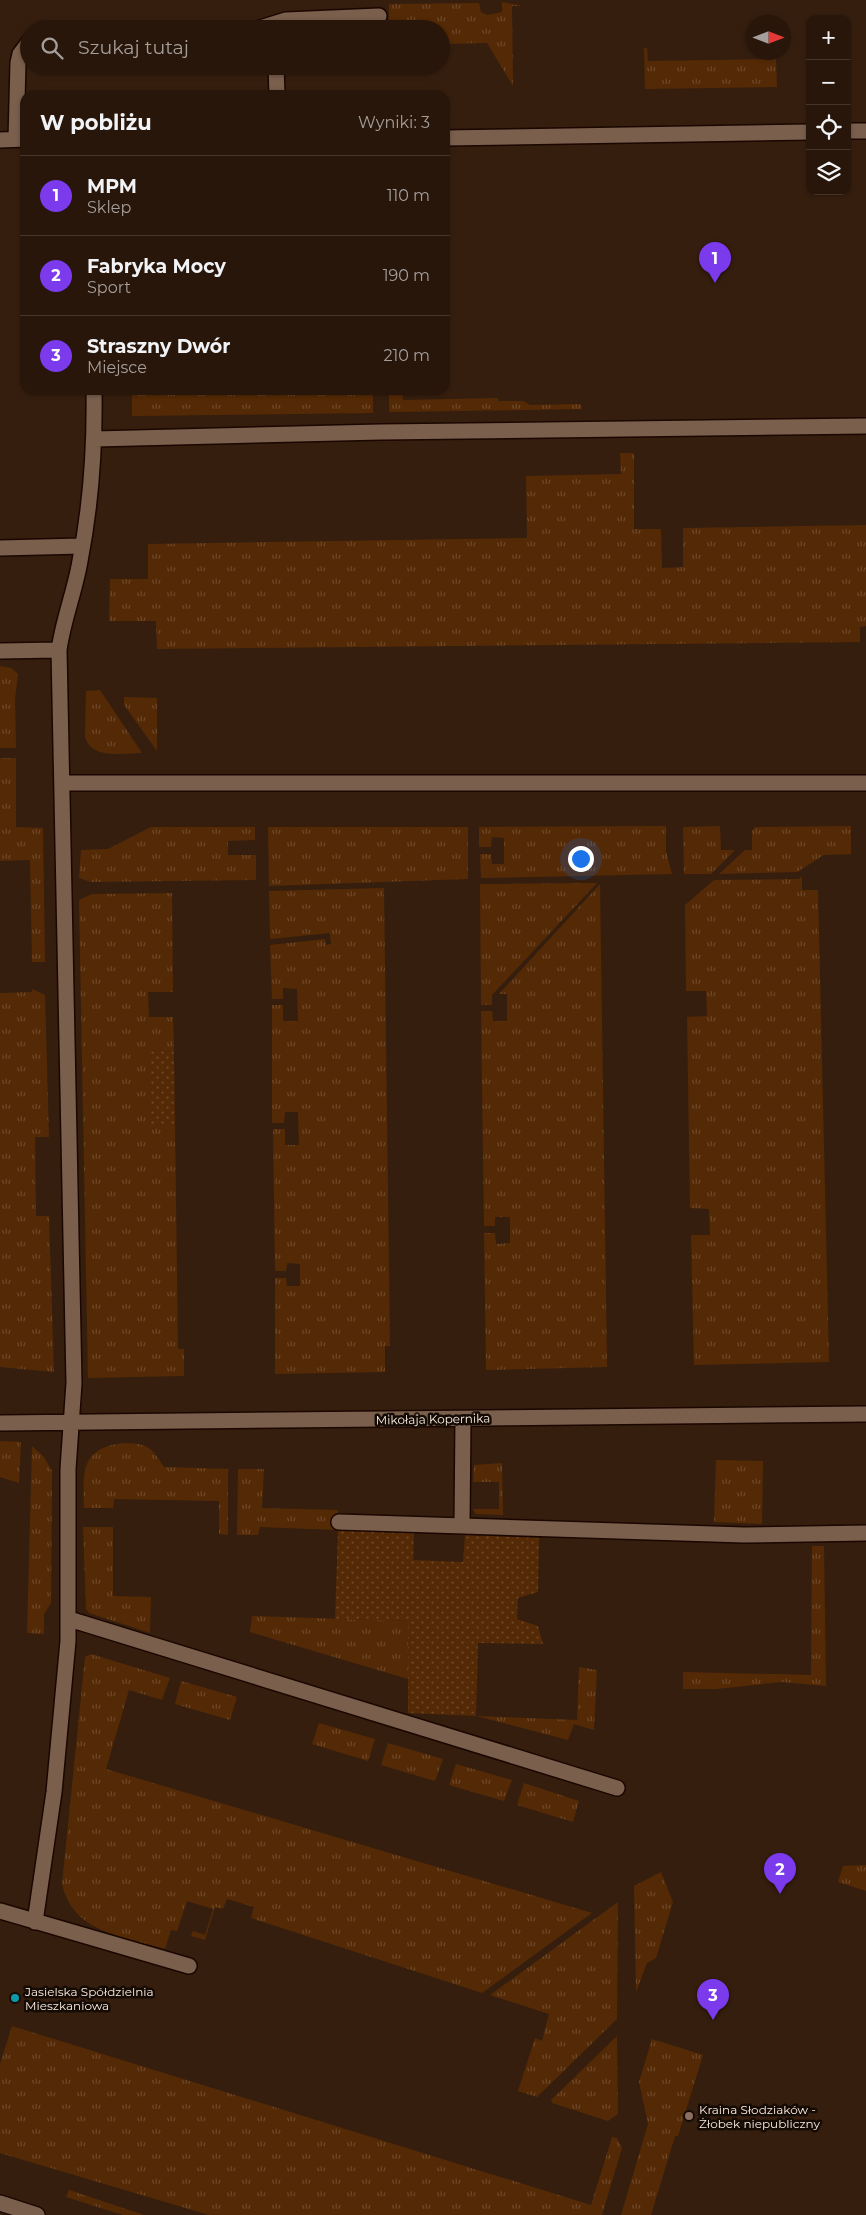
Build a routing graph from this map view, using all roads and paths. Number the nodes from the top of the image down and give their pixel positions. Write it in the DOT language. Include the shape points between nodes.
graph roads {
  1 [pos="379,16"];
  2 [pos="294,20"];
  3 [pos="20,54"];
  4 [pos="276,75"];
  5 [pos="277,90"];
  6 [pos="20,114"];
  7 [pos="851,131"];
  8 [pos="866,131"];
  9 [pos="806,132"];
  10 [pos="450,138"];
  11 [pos="20,139"];
  12 [pos="0,140"];
  13 [pos="94,395"];
  14 [pos="866,426"];
  15 [pos="94,439"];
  16 [pos="82,546"];
  17 [pos="0,548"];
  18 [pos="58,650"];
  19 [pos="0,651"];
  20 [pos="62,783"];
  21 [pos="866,783"];
  22 [pos="866,1414"];
  23 [pos="463,1419"];
  24 [pos="0,1423"];
  25 [pos="71,1423"];
  26 [pos="339,1522"];
  27 [pos="462,1524"];
  28 [pos="866,1534"];
  29 [pos="69,1619"];
  30 [pos="617,1788"];
  31 [pos="0,1911"];
  32 [pos="35,1922"];
  33 [pos="189,1966"];
  34 [pos="0,2203"];
  35 [pos="37,2215"];
  1 -- 2 [label="street"];
  3 -- 6 [label="street"];
  4 -- 5 [label="street"];
  7 -- 8 [label="street"];
  9 -- 10 [label="street"];
  11 -- 12 [label="street"];
  13 -- 15 [label="street"];
  14 -- 15 [label="street"];
  15 -- 16 [label="street" via="92,483"];
  16 -- 17 [label="street"];
  16 -- 18 [label="street"];
  18 -- 19 [label="street"];
  18 -- 20 [label="street"];
  20 -- 21 [label="street"];
  20 -- 25 [label="street" via="74,1373"];
  22 -- 23 [label="street, Mikołaja Kopernika"];
  23 -- 25 [label="street, Mikołaja Kopernika"];
  23 -- 27 [label="street"];
  24 -- 25 [label="street, Mikołaja Kopernika"];
  25 -- 29 [label="street" via="67,1517"];
  26 -- 27 [label="street"];
  27 -- 28 [label="street" via="744,1535"];
  29 -- 30 [label="street"];
  29 -- 32 [label="street" via="57,1765"];
  31 -- 32 [label="street"];
  32 -- 33 [label="street"];
  34 -- 35 [label="street"];
}
